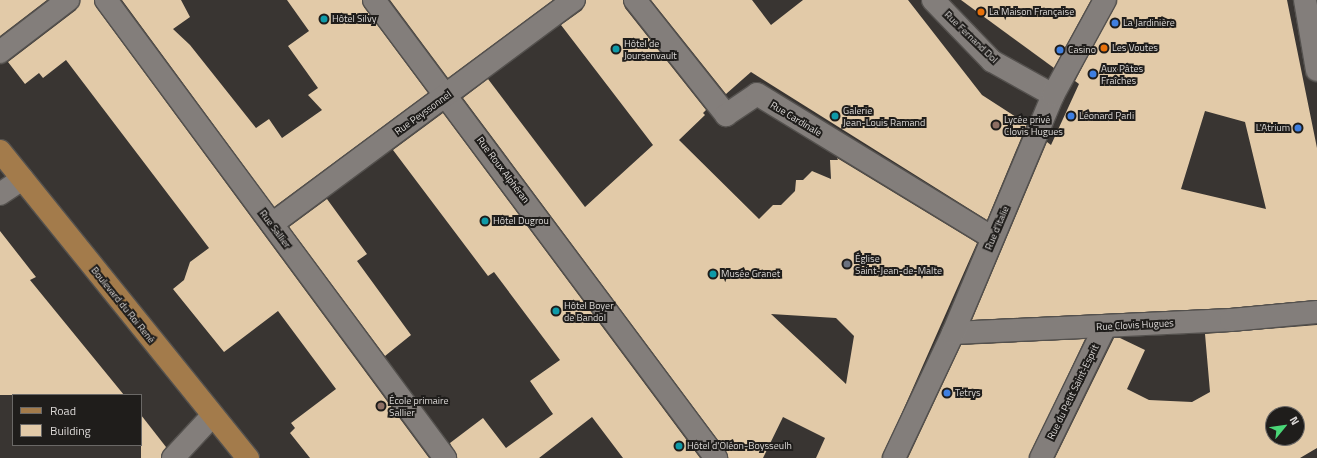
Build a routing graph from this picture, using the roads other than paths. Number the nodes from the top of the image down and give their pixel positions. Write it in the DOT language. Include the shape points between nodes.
graph roads {
  1 [pos="68,0"];
  2 [pos="106,0"];
  3 [pos="374,0"];
  4 [pos="574,0"];
  5 [pos="635,0"];
  6 [pos="933,0"];
  7 [pos="1105,0"];
  8 [pos="1305,0"];
  9 [pos="0,52"];
  10 [pos="1317,70"];
  11 [pos="448,95"];
  12 [pos="1053,95"];
  13 [pos="0,151"];
  14 [pos="22,179"];
  15 [pos="0,194"];
  16 [pos="272,224"];
  17 [pos="993,238"];
  18 [pos="1317,312"];
  19 [pos="1105,327"];
  20 [pos="952,333"];
  21 [pos="212,416"];
  22 [pos="173,458"];
  23 [pos="248,458"];
  24 [pos="446,458"];
  25 [pos="716,458"];
  26 [pos="894,458"];
  27 [pos="1041,458"];
  1 -- 9 [label="street"];
  2 -- 16 [label="street, Rue Sallier"];
  3 -- 11 [label="street, Rue Roux Alphéran"];
  4 -- 11 [label="street, Rue Peyssonnel"];
  5 -- 17 [label="street, Rue Cardinale" via="726,115 757,94"];
  6 -- 12 [label="street, Rue Fernand Dol" via="992,61"];
  7 -- 12 [label="street, Rue d'Italie"];
  8 -- 10 [label="street"];
  11 -- 16 [label="street, Rue Peyssonnel"];
  11 -- 25 [label="street, Rue Roux Alphéran"];
  12 -- 17 [label="street, Rue d'Italie"];
  13 -- 14 [label="main road, Boulevard du Roi René"];
  14 -- 15 [label="street"];
  14 -- 21 [label="main road, Boulevard du Roi René"];
  16 -- 24 [label="street, Rue Sallier"];
  17 -- 20 [label="street, Rue d'Italie"];
  18 -- 19 [label="street, Rue Clovis Hugues"];
  19 -- 20 [label="street, Rue Clovis Hugues"];
  19 -- 27 [label="street, Rue du Petit Saint-Esprit"];
  20 -- 26 [label="street, Rue d'Italie"];
  21 -- 22 [label="street"];
  21 -- 23 [label="main road, Boulevard du Roi René"];
}
